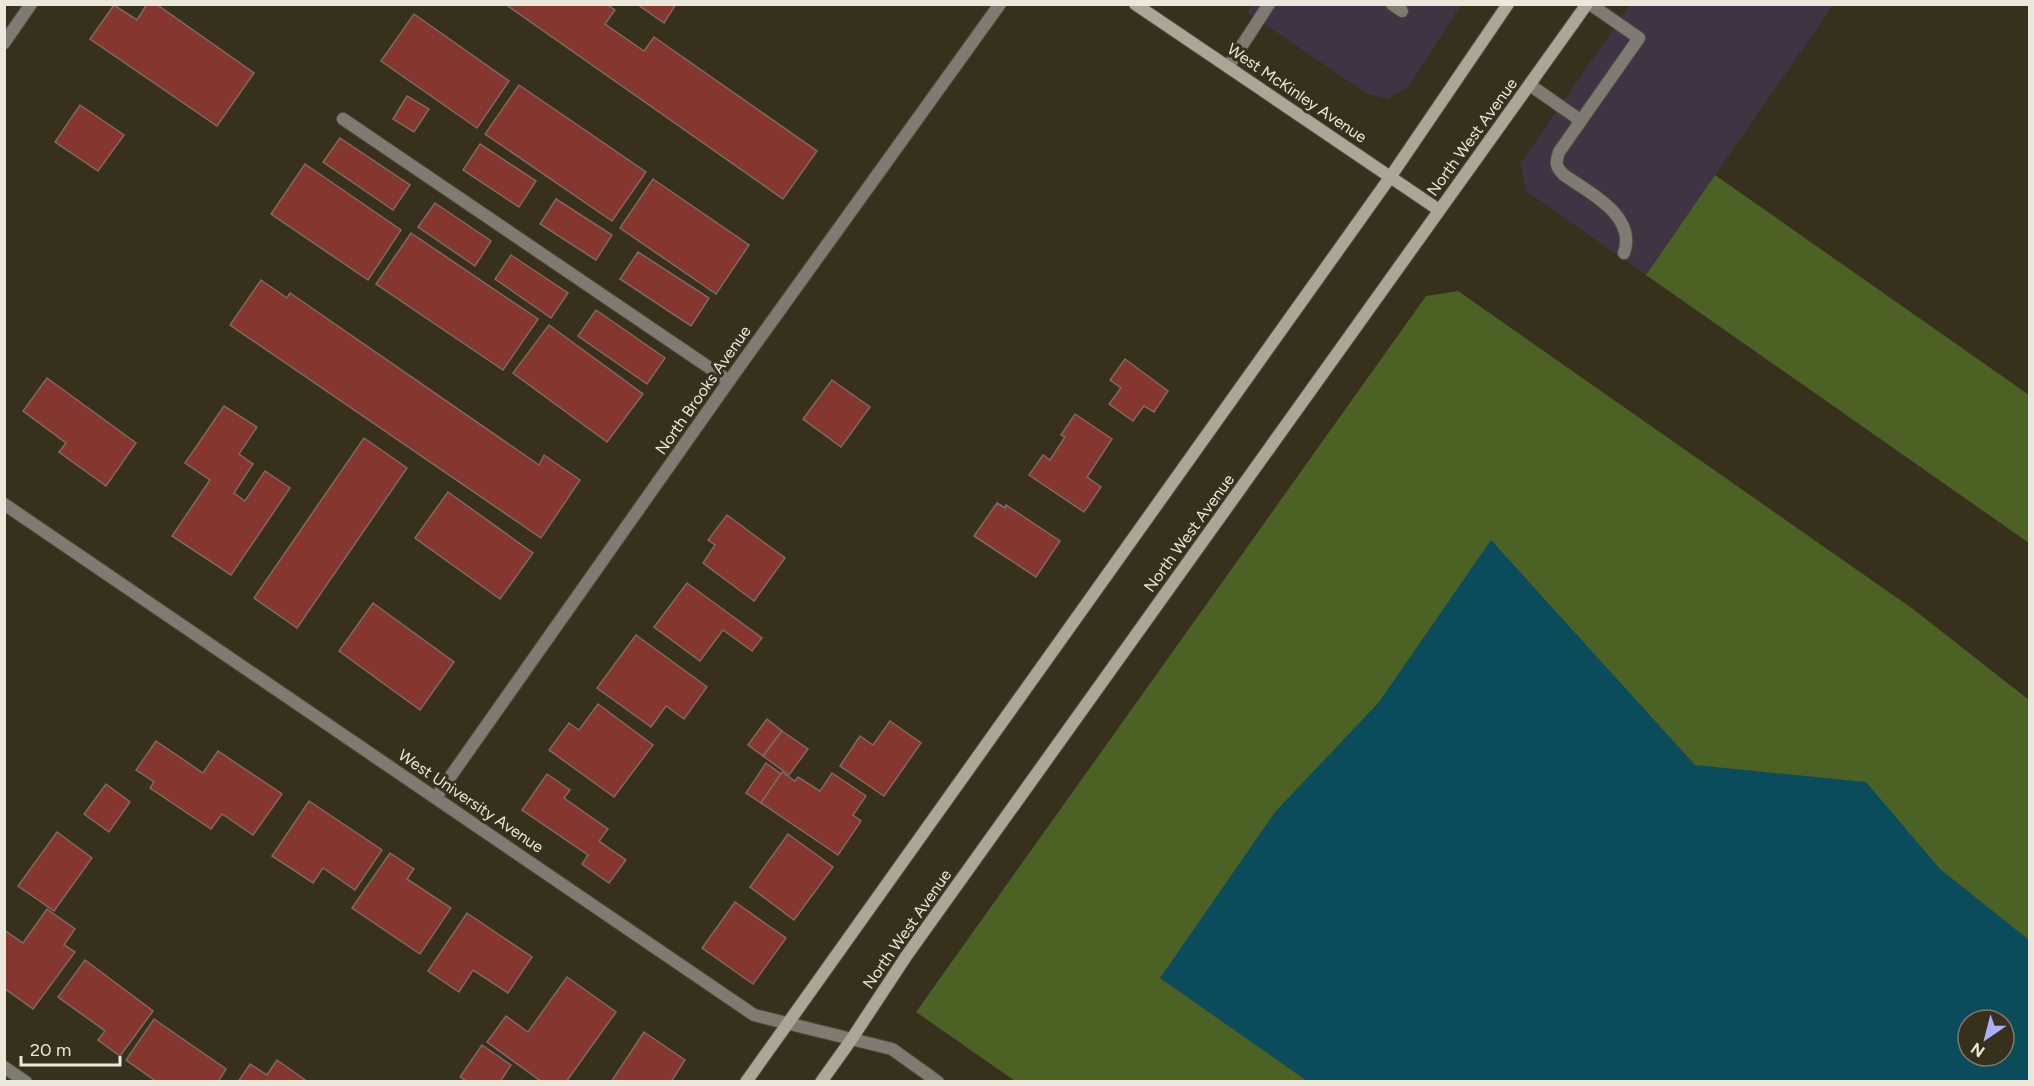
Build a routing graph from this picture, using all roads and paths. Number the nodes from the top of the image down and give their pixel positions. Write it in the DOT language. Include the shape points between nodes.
graph roads {
  1 [pos="31,4"];
  2 [pos="1000,4"];
  3 [pos="1135,4"];
  4 [pos="1269,4"];
  5 [pos="1508,4"];
  6 [pos="1589,4"];
  7 [pos="4,43"];
  8 [pos="1228,67"];
  9 [pos="1530,85"];
  10 [pos="343,119"];
  11 [pos="1580,120"];
  12 [pos="1391,176"];
  13 [pos="1439,210"];
  14 [pos="1624,253"];
  15 [pos="729,381"];
  16 [pos="4,504"];
  17 [pos="436,797"];
  18 [pos="787,1024"];
  19 [pos="851,1040"];
  20 [pos="4,1066"];
  21 [pos="26,1082"];
  22 [pos="746,1082"];
  23 [pos="820,1082"];
  24 [pos="938,1082"];
  1 -- 7 [label="street"];
  2 -- 15 [label="street, North Brooks Avenue"];
  3 -- 8 [label="main road, West McKinley Avenue"];
  4 -- 8 [label="street"];
  5 -- 12 [label="main road"];
  6 -- 9 [label="main road, North West Avenue"];
  6 -- 11 [label="street" via="1639,38"];
  8 -- 12 [label="main road, West McKinley Avenue"];
  9 -- 11 [label="street"];
  9 -- 13 [label="main road, North West Avenue"];
  10 -- 15 [label="street"];
  11 -- 14 [label="street" via="1559,152 1557,169 1615,211 1626,237"];
  12 -- 13 [label="main road, West McKinley Avenue"];
  12 -- 18 [label="main road"];
  13 -- 19 [label="main road, North West Avenue" via="907,955"];
  15 -- 17 [label="street, North Brooks Avenue"];
  16 -- 17 [label="street, West University Avenue"];
  17 -- 18 [label="street, West University Avenue" via="754,1015"];
  18 -- 19 [label="street, West University Avenue"];
  18 -- 22 [label="main road"];
  19 -- 23 [label="main road, North West Avenue"];
  19 -- 24 [label="street, West University Avenue" via="892,1049"];
  20 -- 21 [label="street"];
}
